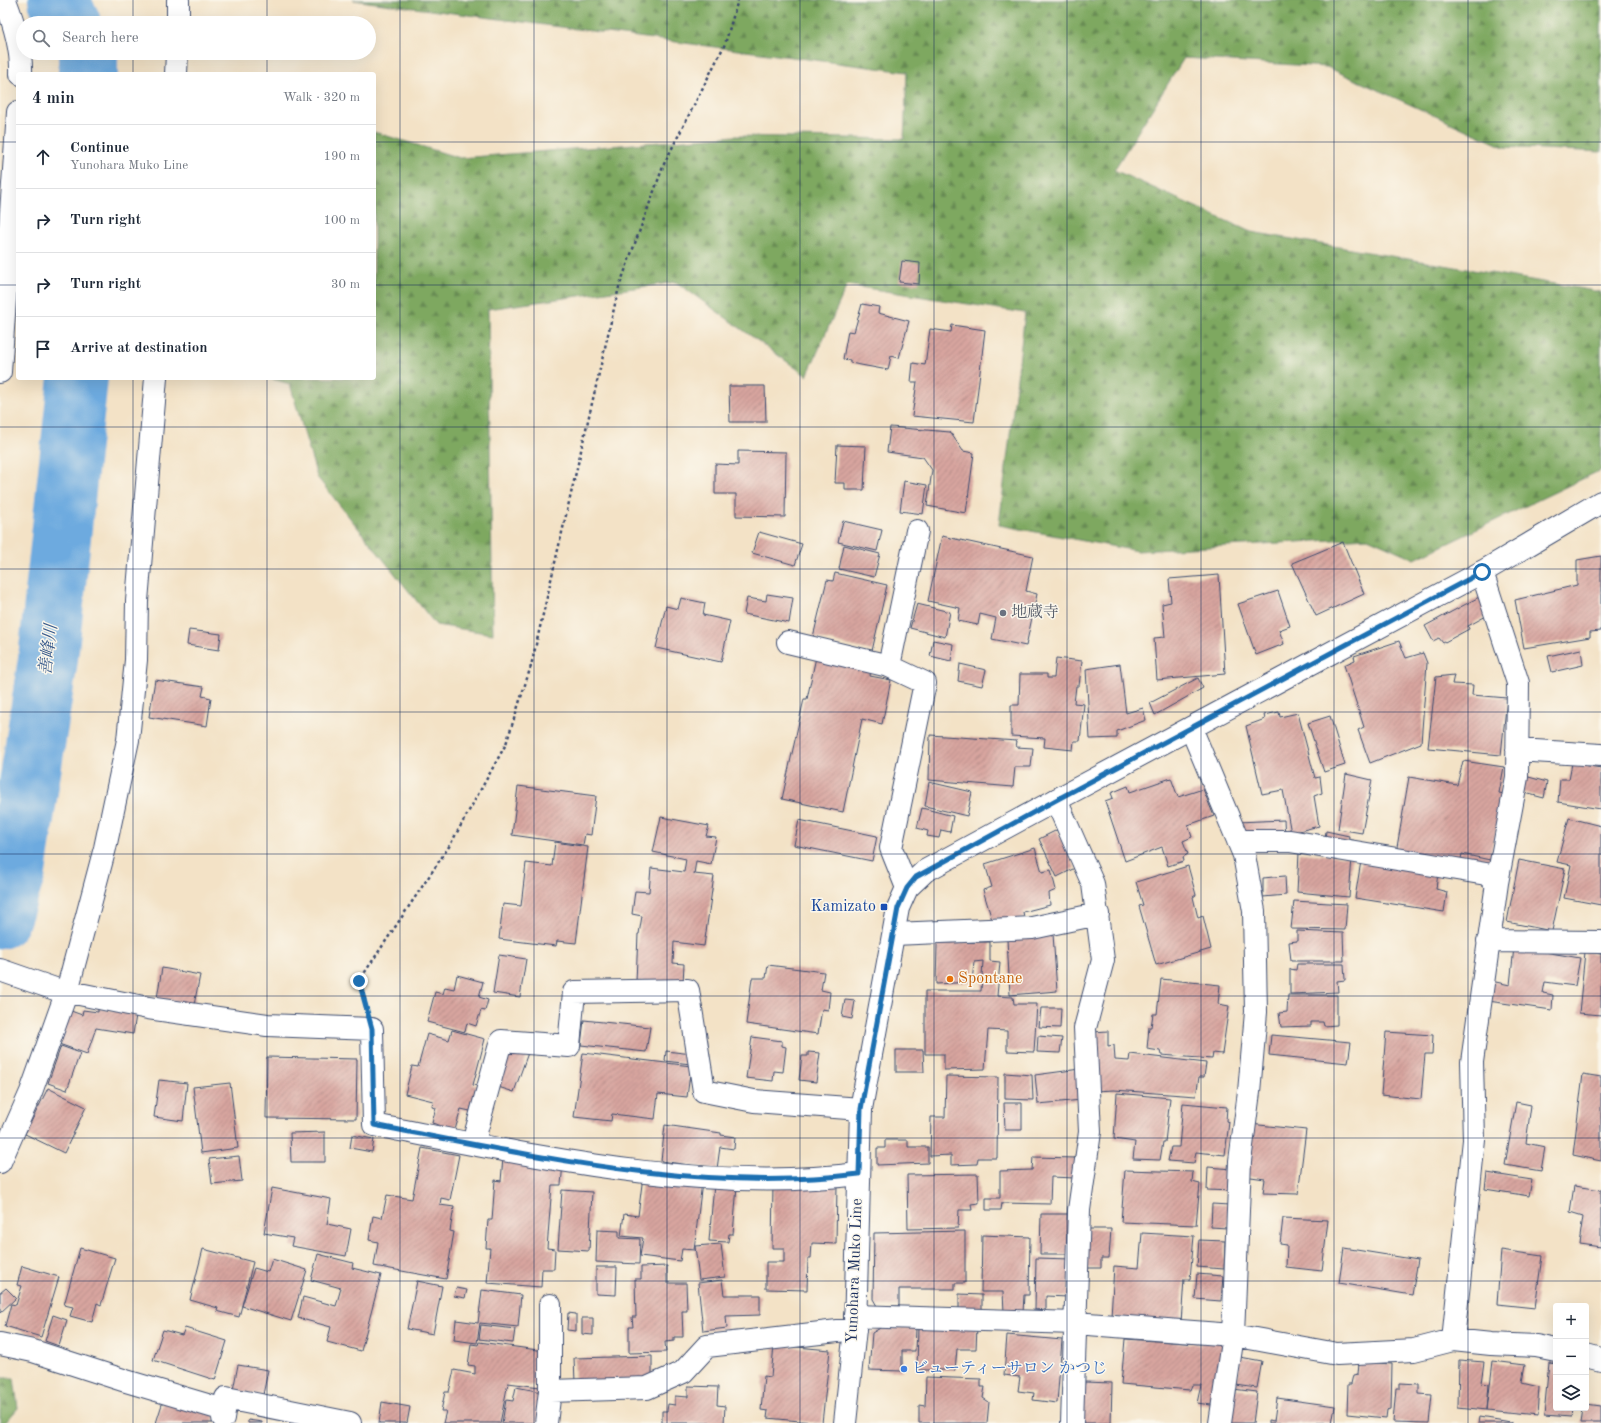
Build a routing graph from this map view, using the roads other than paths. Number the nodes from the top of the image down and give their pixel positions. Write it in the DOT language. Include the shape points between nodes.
graph roads {
  1 [pos="5,0"];
  2 [pos="178,0"];
  3 [pos="178,16"];
  4 [pos="16,34"];
  5 [pos="21,60"];
  6 [pos="176,60"];
  7 [pos="21,72"];
  8 [pos="176,72"];
  9 [pos="16,141"];
  10 [pos="0,372"];
  11 [pos="156,380"];
  12 [pos="1601,502"];
  13 [pos="917,532"];
  14 [pos="1482,572"];
  15 [pos="788,642"];
  16 [pos="889,666"];
  17 [pos="1191,728"];
  18 [pos="1517,750"];
  19 [pos="1601,755"];
  20 [pos="1056,800"];
  21 [pos="1238,841"];
  22 [pos="1496,883"];
  23 [pos="907,888"];
  24 [pos="1098,914"];
  25 [pos="894,934"];
  26 [pos="1488,941"];
  27 [pos="1601,942"];
  28 [pos="0,970"];
  29 [pos="61,990"];
  30 [pos="861,1109"];
  31 [pos="477,1145"];
  32 [pos="0,1162"];
  33 [pos="859,1174"];
  34 [pos="550,1305"];
  35 [pos="855,1322"];
  36 [pos="1075,1323"];
  37 [pos="1233,1335"];
  38 [pos="1453,1340"];
  39 [pos="0,1344"];
  40 [pos="1553,1349"];
  41 [pos="1589,1356"];
  42 [pos="1601,1359"];
  43 [pos="550,1391"];
  44 [pos="223,1416"];
  45 [pos="350,1423"];
  46 [pos="546,1423"];
  47 [pos="845,1423"];
  48 [pos="1072,1423"];
  49 [pos="1220,1423"];
  1 -- 4 [label="street"];
  2 -- 3 [label="street"];
  5 -- 7 [label="street"];
  6 -- 8 [label="street"];
  9 -- 10 [label="street"];
  11 -- 29 [label="street" via="128,740 106,848"];
  12 -- 14 [label="street, Yunohara Muko Line"];
  13 -- 16 [label="street"];
  14 -- 17 [label="street, Yunohara Muko Line"];
  14 -- 18 [label="street" via="1518,682"];
  15 -- 16 [label="street"];
  16 -- 23 [label="street" via="925,683 891,848"];
  17 -- 20 [label="street, Yunohara Muko Line"];
  17 -- 21 [label="street"];
  18 -- 19 [label="street"];
  18 -- 22 [label="street" via="1517,777"];
  20 -- 23 [label="street, Yunohara Muko Line" via="925,871"];
  20 -- 24 [label="street" via="1093,884"];
  21 -- 22 [label="street" via="1290,841 1486,874"];
  21 -- 37 [label="street" via="1244,855 1254,911 1256,1012 1240,1160"];
  22 -- 26 [label="street"];
  23 -- 25 [label="street, Yunohara Muko Line" via="898,908"];
  24 -- 25 [label="street" via="1032,928"];
  24 -- 36 [label="street" via="1103,960 1085,1028 1090,1132 1079,1210"];
  25 -- 30 [label="street, Yunohara Muko Line"];
  26 -- 27 [label="street"];
  26 -- 38 [label="street" via="1472,1062 1474,1140"];
  28 -- 29 [label="street"];
  29 -- 31 [label="street" via="148,1008 267,1025 372,1029 374,1125"];
  29 -- 32 [label="street" via="31,1092"];
  30 -- 31 [label="street" via="754,1101 704,1091 688,990 574,992 569,1046 501,1041 476,1132"];
  30 -- 33 [label="street, Yunohara Muko Line"];
  31 -- 33 [label="street" via="624,1169 752,1180 816,1179"];
  33 -- 35 [label="street, Yunohara Muko Line"];
  34 -- 43 [label="street"];
  35 -- 36 [label="street"];
  35 -- 43 [label="street" via="707,1346 683,1372 647,1388"];
  35 -- 47 [label="street, Yunohara Muko Line"];
  36 -- 37 [label="street"];
  36 -- 48 [label="street"];
  37 -- 38 [label="street" via="1337,1354 1414,1350"];
  37 -- 49 [label="street"];
  38 -- 40 [label="street"];
  39 -- 44 [label="street" via="33,1351 126,1381"];
  41 -- 42 [label="street"];
  43 -- 46 [label="street"];
  44 -- 45 [label="street" via="226,1398"];
}
